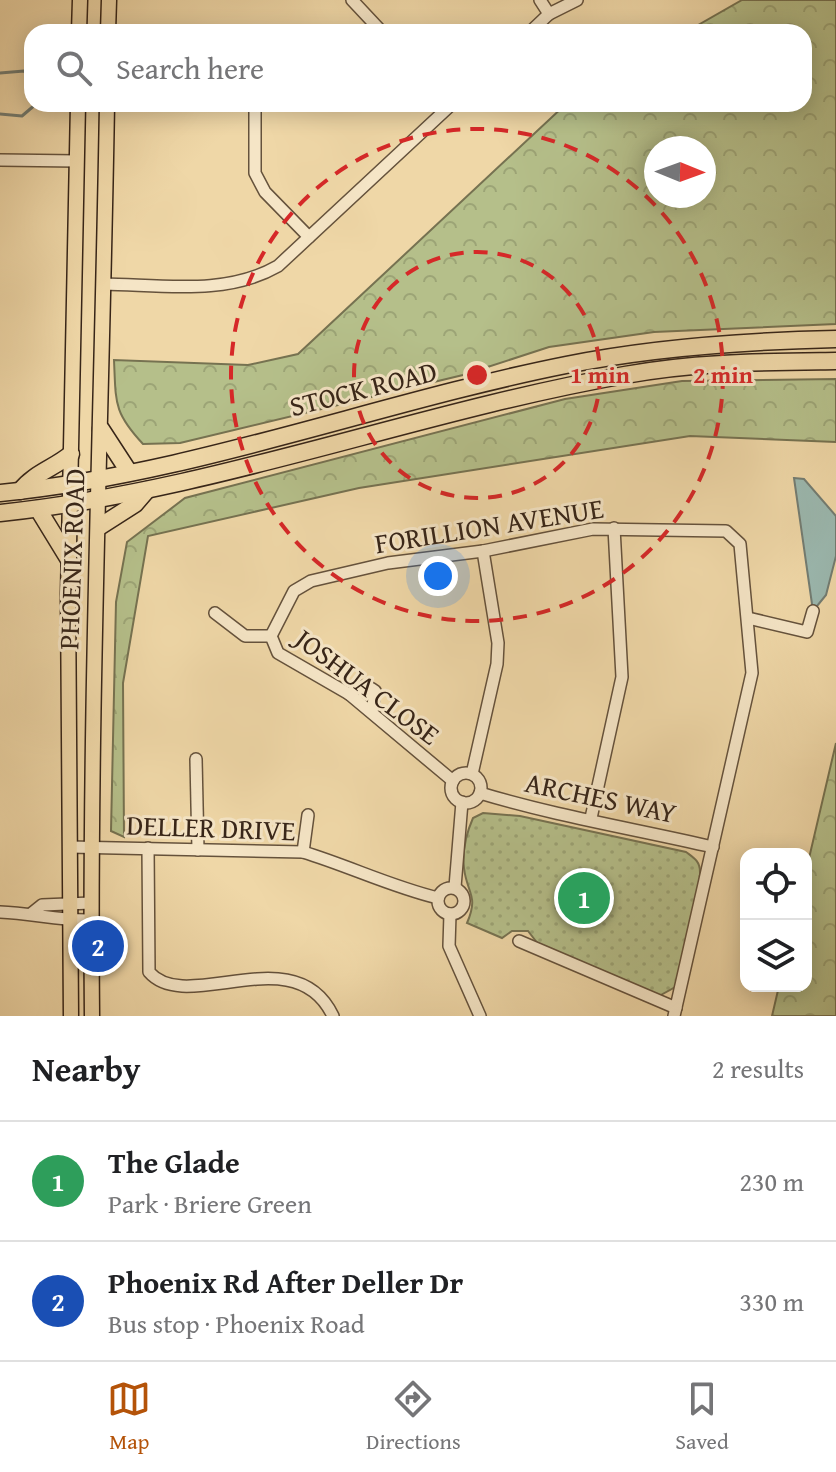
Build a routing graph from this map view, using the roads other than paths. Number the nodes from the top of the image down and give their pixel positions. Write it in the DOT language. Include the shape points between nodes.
graph roads {
  1 [pos="80,0"];
  2 [pos="109,0"];
  3 [pos="352,0"];
  4 [pos="540,0"];
  5 [pos="577,0"];
  6 [pos="549,14"];
  7 [pos="79,24"];
  8 [pos="108,24"];
  9 [pos="374,24"];
  10 [pos="538,24"];
  11 [pos="78,112"];
  12 [pos="107,112"];
  13 [pos="255,112"];
  14 [pos="443,112"];
  15 [pos="0,160"];
  16 [pos="77,161"];
  17 [pos="309,237"];
  18 [pos="104,284"];
  19 [pos="836,339"];
  20 [pos="836,361"];
  21 [pos="101,429"];
  22 [pos="71,454"];
  23 [pos="129,472"];
  24 [pos="100,479"];
  25 [pos="71,484"];
  26 [pos="147,490"];
  27 [pos="20,491"];
  28 [pos="0,493"];
  29 [pos="99,500"];
  30 [pos="69,505"];
  31 [pos="38,509"];
  32 [pos="0,513"];
  33 [pos="99,527"];
  34 [pos="614,528"];
  35 [pos="483,551"];
  36 [pos="68,558"];
  37 [pos="813,611"];
  38 [pos="215,613"];
  39 [pos="748,618"];
  40 [pos="271,636"];
  41 [pos="349,694"];
  42 [pos="372,712"];
  43 [pos="196,759"];
  44 [pos="472,774"];
  45 [pos="453,781"];
  46 [pos="480,793"];
  47 [pos="462,802"];
  48 [pos="308,815"];
  49 [pos="591,818"];
  50 [pos="70,847"];
  51 [pos="92,847"];
  52 [pos="713,847"];
  53 [pos="148,848"];
  54 [pos="198,850"];
  55 [pos="303,852"];
  56 [pos="455,887"];
  57 [pos="438,898"];
  58 [pos="91,903"];
  59 [pos="71,904"];
  60 [pos="0,912"];
  61 [pos="32,913"];
  62 [pos="450,914"];
  63 [pos="91,920"];
  64 [pos="71,921"];
  65 [pos="519,941"];
  66 [pos="675,1012"];
  67 [pos="71,1016"];
  68 [pos="92,1016"];
  69 [pos="333,1016"];
  70 [pos="480,1016"];
  1 -- 7 [label="main road"];
  2 -- 8 [label="main road"];
  3 -- 9 [label="street"];
  4 -- 6 [label="street"];
  5 -- 6 [label="street"];
  6 -- 10 [label="street"];
  11 -- 16 [label="main road, PHOENIX ROAD"];
  12 -- 18 [label="main road, PHOENIX ROAD"];
  13 -- 17 [label="street" via="255,173 265,192"];
  14 -- 17 [label="street"];
  15 -- 16 [label="street"];
  16 -- 22 [label="main road, PHOENIX ROAD"];
  17 -- 18 [label="street" via="278,266 234,284"];
  18 -- 21 [label="main road, PHOENIX ROAD"];
  19 -- 23 [label="highway, STOCK ROAD" via="701,344 611,356"];
  20 -- 26 [label="highway, STOCK ROAD" via="693,366 618,376"];
  21 -- 23 [label="highway"];
  21 -- 24 [label="main road, PHOENIX ROAD"];
  22 -- 25 [label="main road, PHOENIX ROAD"];
  22 -- 27 [label="highway" via="31,477"];
  23 -- 24 [label="highway, STOCK ROAD"];
  24 -- 25 [label="highway, STOCK ROAD"];
  24 -- 29 [label="main road, PHOENIX ROAD"];
  25 -- 27 [label="highway, STOCK ROAD"];
  25 -- 30 [label="main road, PHOENIX ROAD"];
  26 -- 29 [label="highway, STOCK ROAD"];
  26 -- 33 [label="highway"];
  27 -- 28 [label="highway, STOCK ROAD"];
  29 -- 30 [label="highway, STOCK ROAD"];
  29 -- 33 [label="main road, PHOENIX ROAD"];
  30 -- 31 [label="highway, STOCK ROAD"];
  30 -- 36 [label="main road, PHOENIX ROAD"];
  31 -- 32 [label="highway, STOCK ROAD"];
  31 -- 36 [label="highway"];
  33 -- 51 [label="main road, PHOENIX ROAD"];
  34 -- 35 [label="street, FORILLION AVENUE"];
  34 -- 39 [label="street, FORILLION AVENUE" via="726,531 740,544"];
  34 -- 49 [label="street" via="622,677"];
  35 -- 40 [label="street, FORILLION AVENUE" via="388,563 311,581 294,591"];
  35 -- 44 [label="street" via="497,664"];
  36 -- 50 [label="main road, PHOENIX ROAD"];
  37 -- 39 [label="street" via="807,632"];
  38 -- 40 [label="street, JOSHUA CLOSE" via="245,636"];
  39 -- 52 [label="street, FORILLION AVENUE" via="752,673"];
  40 -- 41 [label="street, JOSHUA CLOSE" via="278,653"];
  41 -- 42 [label="street, JOSHUA CLOSE"];
  41 -- 42 [label="street" via="369,685 375,691"];
  42 -- 45 [label="street, JOSHUA CLOSE"];
  43 -- 54 [label="street"];
  44 -- 45 [label="street"];
  44 -- 46 [label="street"];
  45 -- 47 [label="street" via="451,792"];
  46 -- 47 [label="street"];
  46 -- 49 [label="street, ARCHES WAY" via="547,813"];
  47 -- 56 [label="street"];
  48 -- 55 [label="street"];
  49 -- 52 [label="street, ARCHES WAY"];
  50 -- 51 [label="street, DELLER DRIVE"];
  50 -- 59 [label="main road, PHOENIX ROAD"];
  51 -- 53 [label="street, DELLER DRIVE"];
  51 -- 58 [label="main road, PHOENIX ROAD"];
  52 -- 66 [label="street, FORILLION AVENUE"];
  53 -- 54 [label="street, DELLER DRIVE"];
  53 -- 69 [label="street" via="149,972 157,982 168,987 226,986 281,979 302,984 327,1003"];
  54 -- 55 [label="street, DELLER DRIVE"];
  55 -- 57 [label="street, DELLER DRIVE"];
  56 -- 57 [label="street"];
  56 -- 62 [label="street" via="465,903"];
  57 -- 62 [label="street" via="440,909"];
  58 -- 59 [label="street"];
  58 -- 63 [label="main road, PHOENIX ROAD"];
  59 -- 61 [label="street" via="42,905"];
  59 -- 64 [label="main road, PHOENIX ROAD"];
  60 -- 61 [label="street"];
  61 -- 64 [label="street"];
  62 -- 70 [label="street" via="449,946"];
  63 -- 64 [label="street"];
  63 -- 68 [label="main road, PHOENIX ROAD"];
  64 -- 67 [label="main road, PHOENIX ROAD"];
  65 -- 66 [label="street"];
}
